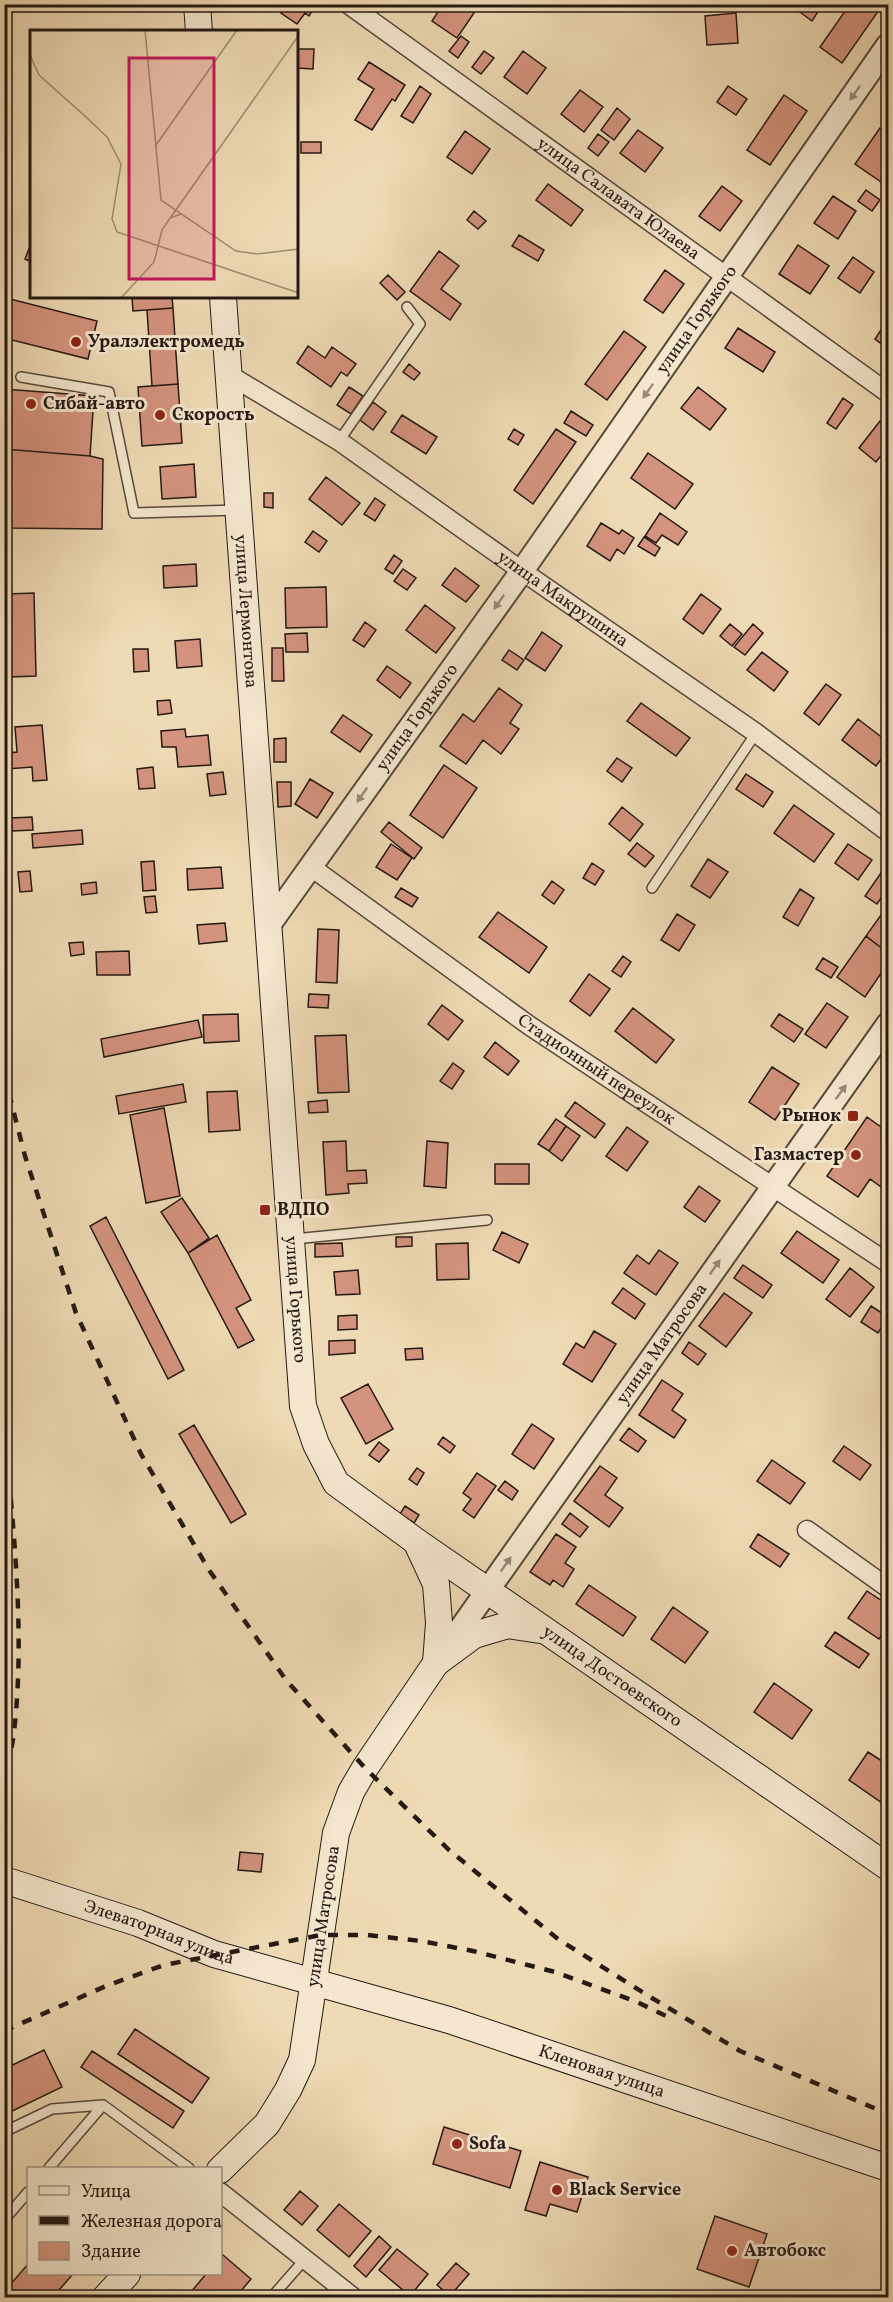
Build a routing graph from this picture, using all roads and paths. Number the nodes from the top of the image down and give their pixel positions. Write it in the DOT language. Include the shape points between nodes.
graph roads {
  1 [pos="197,4"];
  2 [pos="348,4"];
  3 [pos="199,30"];
  4 [pos="888,45"];
  5 [pos="727,279"];
  6 [pos="224,298"];
  7 [pos="407,307"];
  8 [pos="231,376"];
  9 [pos="21,377"];
  10 [pos="888,393"];
  11 [pos="339,441"];
  12 [pos="240,510"];
  13 [pos="522,571"];
  14 [pos="756,733"];
  15 [pos="888,832"];
  16 [pos="311,867"];
  17 [pos="651,888"];
  18 [pos="269,925"];
  19 [pos="888,1024"];
  20 [pos="773,1185"];
  21 [pos="487,1220"];
  22 [pos="291,1239"];
  23 [pos="888,1263"];
  24 [pos="336,1483"];
  25 [pos="807,1530"];
  26 [pos="417,1542"];
  27 [pos="888,1588"];
  28 [pos="487,1591"];
  29 [pos="543,1630"];
  30 [pos="436,1663"];
  31 [pos="888,1867"];
  32 [pos="4,1880"];
  33 [pos="314,1982"];
  34 [pos="103,2105"];
  35 [pos="4,2132"];
  36 [pos="51,2167"];
  37 [pos="186,2167"];
  38 [pos="222,2168"];
  39 [pos="888,2168"];
  40 [pos="27,2193"];
  41 [pos="222,2194"];
  42 [pos="4,2220"];
  43 [pos="305,2259"];
  44 [pos="126,2275"];
  45 [pos="345,2295"];
  46 [pos="105,2298"];
  47 [pos="271,2298"];
  1 -- 3 [label="main road"];
  2 -- 5 [label="street, улица Салавата Юлаева"];
  4 -- 5 [label="street, улица Горького, one-way"];
  5 -- 10 [label="street, улица Салавата Юлаева"];
  5 -- 13 [label="street, улица Горького, one-way"];
  6 -- 8 [label="main road, улица Лермонтова"];
  7 -- 11 [label="lane" via="420,324"];
  8 -- 11 [label="street, улица Макрушина"];
  8 -- 12 [label="main road, улица Лермонтова"];
  9 -- 12 [label="lane" via="109,392 134,513"];
  11 -- 13 [label="street, улица Макрушина"];
  12 -- 18 [label="main road, улица Лермонтова"];
  13 -- 14 [label="street, улица Макрушина"];
  13 -- 16 [label="street, улица Горького, one-way"];
  14 -- 15 [label="street, улица Макрушина"];
  14 -- 17 [label="lane"];
  16 -- 18 [label="street, улица Горького"];
  16 -- 20 [label="street, Стадионный переулок" via="530,1026"];
  18 -- 22 [label="main road, улица Горького"];
  20 -- 19 [label="street, улица Матросова, one-way"];
  20 -- 23 [label="street, Стадионный переулок"];
  28 -- 20 [label="street, улица Матросова, one-way"];
  21 -- 22 [label="lane"];
  22 -- 24 [label="main road, улица Горького" via="303,1406 316,1444"];
  24 -- 26 [label="main road, улица Достоевского"];
  25 -- 27 [label="street"];
  26 -- 28 [label="main road, улица Достоевского"];
  26 -- 30 [label="main road" via="435,1584 439,1623"];
  28 -- 29 [label="main road, улица Достоевского"];
  28 -- 30 [label="street, улица Матросова"];
  29 -- 30 [label="main road, улица Матросова" via="508,1625 474,1635"];
  29 -- 31 [label="main road, улица Достоевского"];
  30 -- 33 [label="main road, улица Матросова" via="351,1792 336,1833"];
  32 -- 33 [label="main road, Элеваторная улица" via="138,1923 214,1953"];
  33 -- 38 [label="main road, улица Матросова" via="302,2060 288,2090 267,2124"];
  33 -- 39 [label="main road, Кленовая улица" via="449,2020"];
  34 -- 35 [label="lane" via="52,2109"];
  34 -- 36 [label="lane"];
  34 -- 37 [label="lane"];
  40 -- 42 [label="lane"];
  41 -- 43 [label="street"];
  43 -- 45 [label="street"];
  43 -- 47 [label="lane"];
  44 -- 46 [label="main road"];
}
